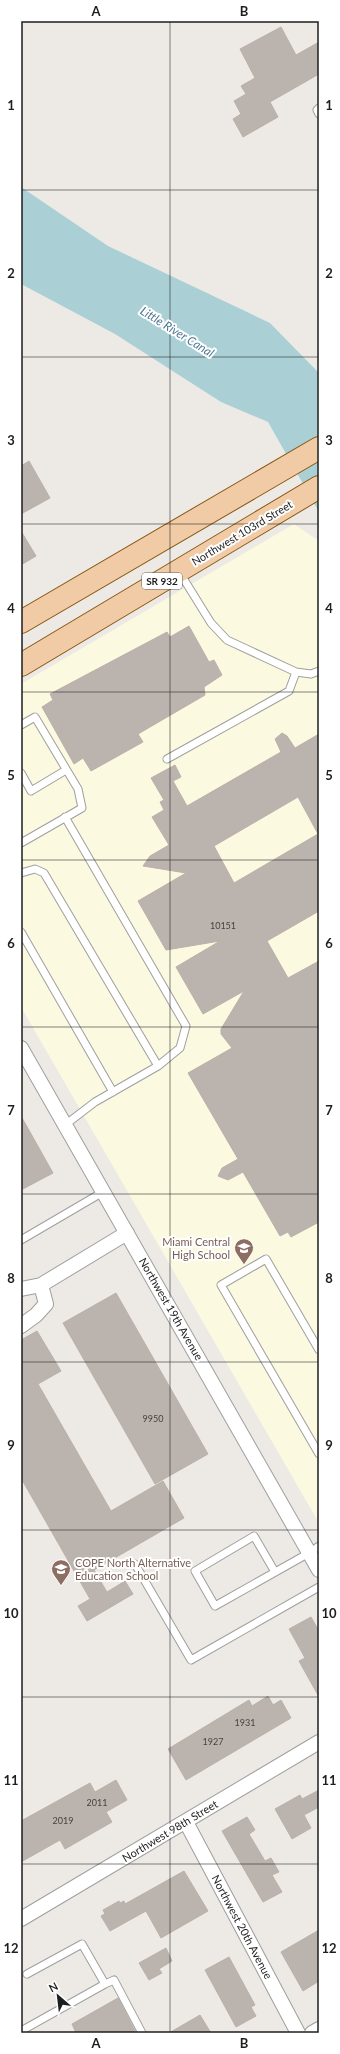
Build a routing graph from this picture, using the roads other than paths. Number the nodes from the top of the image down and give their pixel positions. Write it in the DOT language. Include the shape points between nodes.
graph roads {
  1 [pos="319,108"];
  2 [pos="319,114"];
  3 [pos="319,448"];
  4 [pos="311,492"];
  5 [pos="179,571"];
  6 [pos="21,622"];
  7 [pos="21,665"];
  8 [pos="319,671"];
  9 [pos="296,672"];
  10 [pos="21,725"];
  11 [pos="167,759"];
  12 [pos="66,770"];
  13 [pos="21,773"];
  14 [pos="65,817"];
  15 [pos="21,843"];
  16 [pos="21,873"];
  17 [pos="21,932"];
  18 [pos="21,1048"];
  19 [pos="158,1066"];
  20 [pos="113,1092"];
  21 [pos="65,1124"];
  22 [pos="103,1192"];
  23 [pos="127,1233"];
  24 [pos="21,1240"];
  25 [pos="41,1285"];
  26 [pos="21,1289"];
  27 [pos="21,1326"];
  28 [pos="319,1350"];
  29 [pos="319,1454"];
  30 [pos="314,1549"];
  31 [pos="135,1564"];
  32 [pos="319,1570"];
  33 [pos="275,1572"];
  34 [pos="319,1587"];
  35 [pos="319,1742"];
  36 [pos="186,1822"];
  37 [pos="21,1919"];
  38 [pos="27,1974"];
  39 [pos="105,1984"];
  40 [pos="319,2029"];
  41 [pos="21,2032"];
  42 [pos="142,2033"];
  43 [pos="298,2033"];
  44 [pos="312,2033"];
  1 -- 2 [label="lane" via="316,110"];
  3 -- 6 [label="main road"];
  4 -- 5 [label="main road, Northwest 103rd Street / SR 932"];
  5 -- 7 [label="main road, Northwest 103rd Street / SR 932"];
  5 -- 9 [label="lane" via="211,623 227,640"];
  8 -- 9 [label="lane" via="311,674"];
  9 -- 11 [label="lane" via="289,691"];
  10 -- 12 [label="lane" via="34,717"];
  12 -- 13 [label="lane" via="31,791"];
  12 -- 14 [label="lane" via="78,789 82,808"];
  14 -- 15 [label="lane"];
  14 -- 19 [label="lane" via="186,1026 180,1048"];
  16 -- 19 [label="lane" via="35,868 44,873"];
  17 -- 20 [label="lane"];
  18 -- 21 [label="street, Northwest 19th Avenue"];
  19 -- 20 [label="lane"];
  20 -- 21 [label="lane"];
  21 -- 22 [label="street, Northwest 19th Avenue"];
  22 -- 23 [label="street, Northwest 19th Avenue"];
  22 -- 24 [label="lane"];
  23 -- 25 [label="street"];
  23 -- 30 [label="street, Northwest 19th Avenue"];
  25 -- 26 [label="street"];
  25 -- 27 [label="street" via="46,1304"];
  28 -- 29 [label="lane" via="266,1259 222,1286"];
  30 -- 32 [label="street, Northwest 19th Avenue"];
  30 -- 33 [label="lane"];
  31 -- 34 [label="lane" via="191,1660"];
  33 -- 33 [label="lane" via="215,1606 195,1571 254,1536"];
  35 -- 36 [label="street, Northwest 98th Street"];
  36 -- 37 [label="street, Northwest 98th Street"];
  36 -- 43 [label="street, Northwest 20th Avenue"];
  38 -- 39 [label="lane" via="82,1944"];
  39 -- 41 [label="lane"];
  39 -- 42 [label="lane" via="114,1980"];
  40 -- 44 [label="street"];
}
